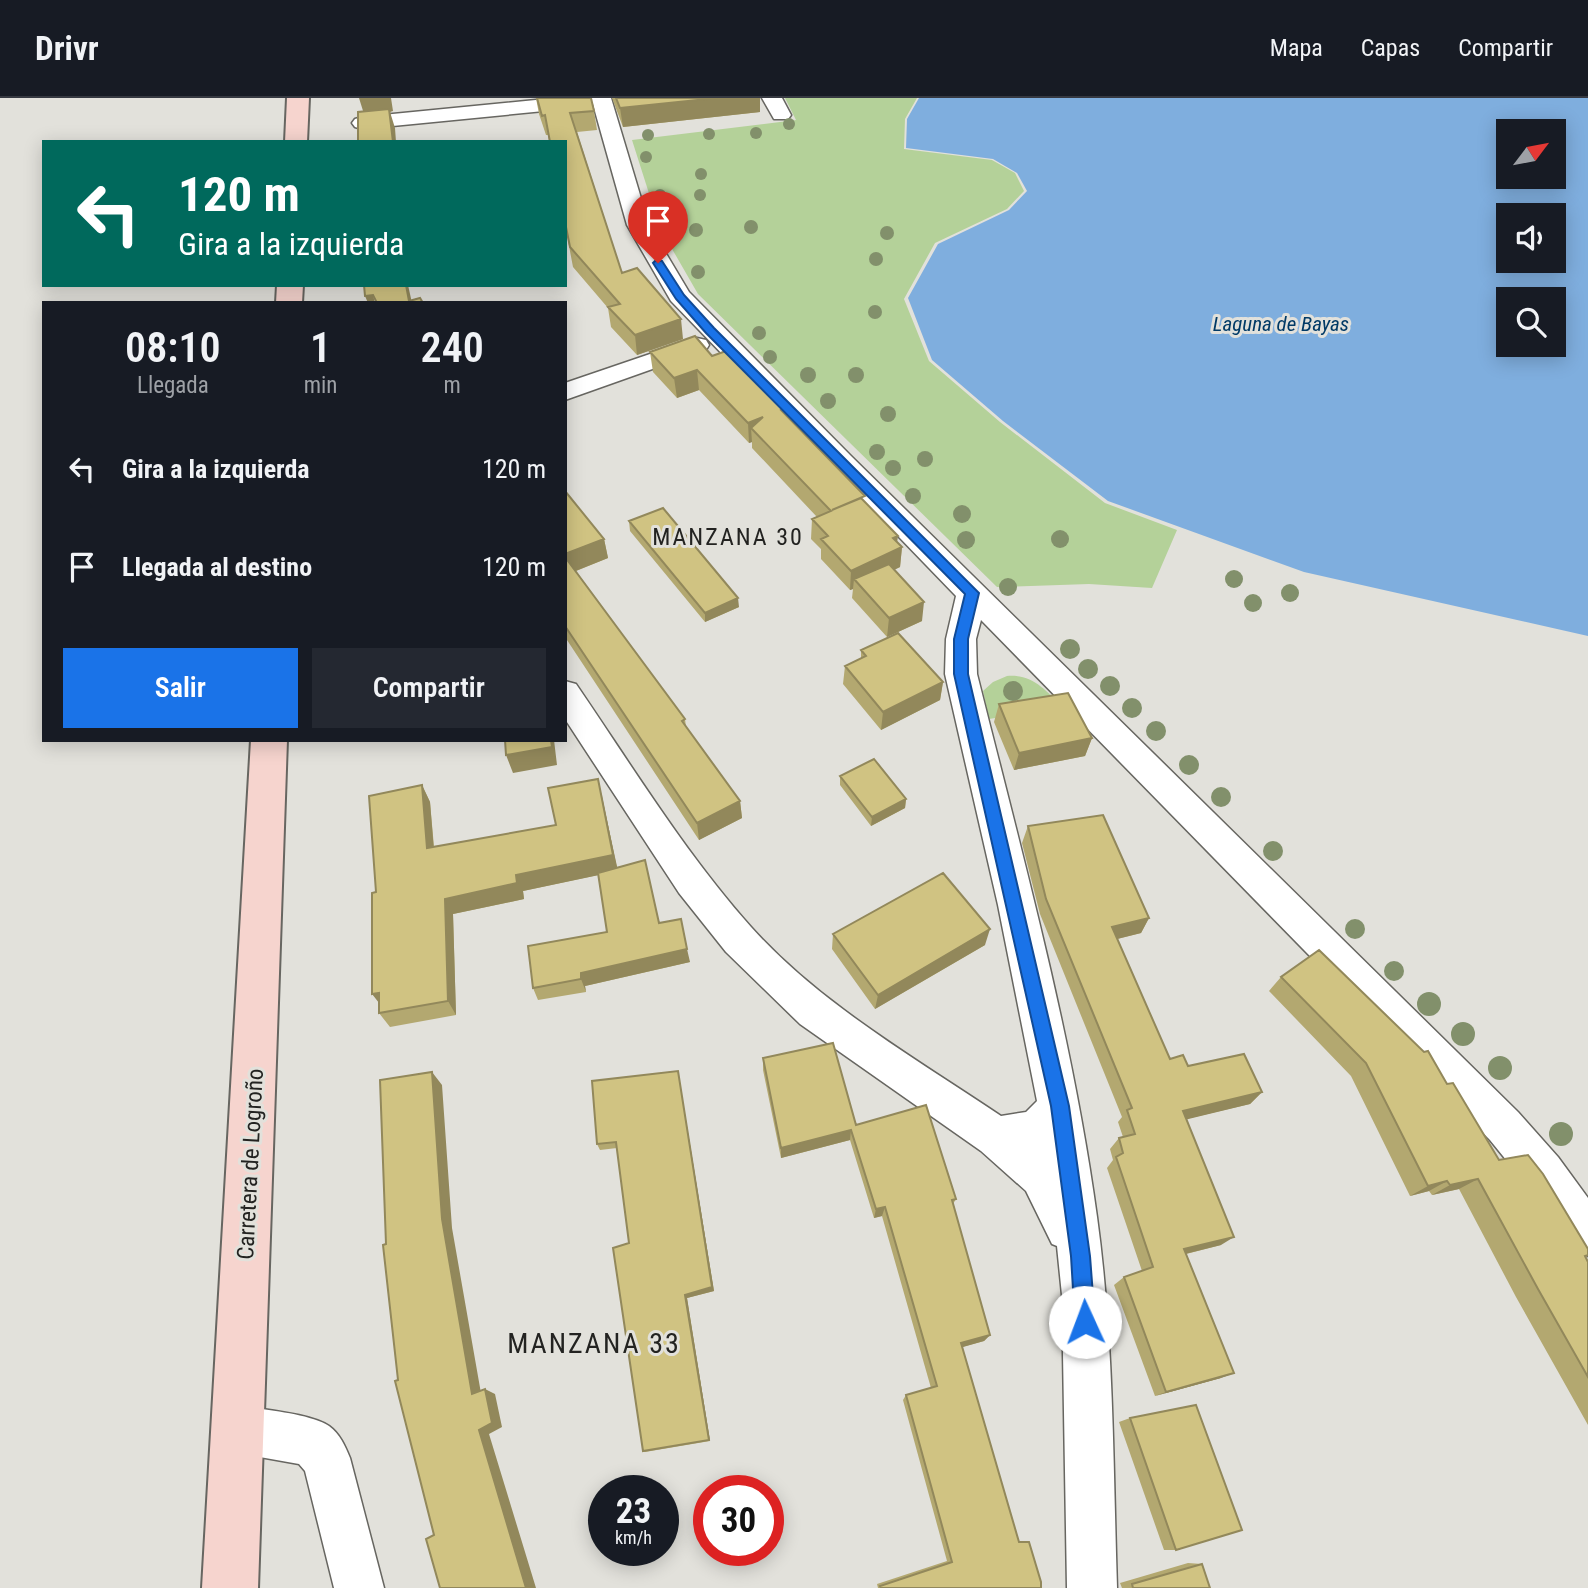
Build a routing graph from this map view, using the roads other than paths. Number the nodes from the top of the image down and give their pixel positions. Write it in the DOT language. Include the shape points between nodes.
graph roads {
  1 [pos="298,98"];
  2 [pos="601,98"];
  3 [pos="362,123"];
  4 [pos="296,140"];
  5 [pos="717,338"];
  6 [pos="567,391"];
  7 [pos="972,593"];
  8 [pos="567,696"];
  9 [pos="269,742"];
  10 [pos="1060,1106"];
  11 [pos="996,1137"];
  12 [pos="1588,1234"];
  13 [pos="1080,1256"];
  14 [pos="238,1429"];
  15 [pos="230,1588"];
  16 [pos="359,1588"];
  17 [pos="1092,1588"];
  1 -- 4 [label="main road"];
  2 -- 3 [label="street"];
  2 -- 5 [label="street" via="638,226 679,296"];
  5 -- 6 [label="street"];
  5 -- 7 [label="street"];
  7 -- 10 [label="street" via="961,639 961,674"];
  7 -- 12 [label="street" via="1504,1126"];
  8 -- 11 [label="street" via="692,883 739,940 814,1011"];
  9 -- 14 [label="main road, Carretera de Logroño"];
  10 -- 11 [label="street" via="1036,1130"];
  10 -- 13 [label="street"];
  11 -- 13 [label="street" via="1041,1176"];
  13 -- 17 [label="street"];
  14 -- 15 [label="main road, Carretera de Logroño"];
  14 -- 16 [label="street" via="312,1443 326,1458"];
}
